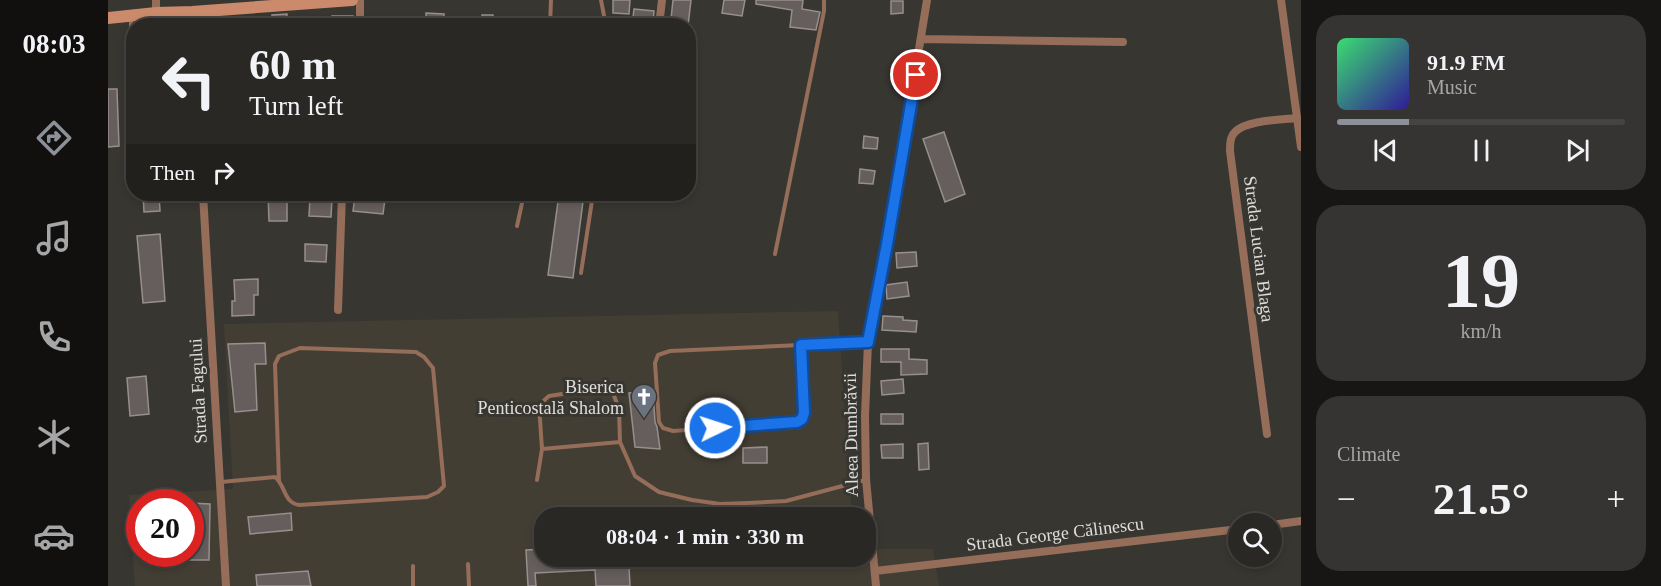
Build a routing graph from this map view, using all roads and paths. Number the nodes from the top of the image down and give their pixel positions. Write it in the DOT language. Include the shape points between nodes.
graph roads {
  1 [pos="352,0"];
  2 [pos="360,0"];
  3 [pos="551,0"];
  4 [pos="601,0"];
  5 [pos="662,0"];
  6 [pos="824,0"];
  7 [pos="927,0"];
  8 [pos="1281,0"];
  9 [pos="327,1"];
  10 [pos="262,3"];
  11 [pos="156,6"];
  12 [pos="192,12"];
  13 [pos="131,15"];
  14 [pos="108,18"];
  15 [pos="131,18"];
  16 [pos="192,18"];
  17 [pos="360,18"];
  18 [pos="550,18"];
  19 [pos="604,18"];
  20 [pos="660,18"];
  21 [pos="922,39"];
  22 [pos="1123,42"];
  23 [pos="1297,118"];
  24 [pos="1301,147"];
  25 [pos="203,201"];
  26 [pos="342,201"];
  27 [pos="522,201"];
  28 [pos="592,201"];
  29 [pos="517,226"];
  30 [pos="776,254"];
  31 [pos="581,273"];
  32 [pos="338,310"];
  33 [pos="868,342"];
  34 [pos="801,345"];
  35 [pos="1267,434"];
  36 [pos="620,442"];
  37 [pos="542,449"];
  38 [pos="866,479"];
  39 [pos="537,480"];
  40 [pos="279,481"];
  41 [pos="220,482"];
  42 [pos="1301,521"];
  43 [pos="1282,524"];
  44 [pos="1228,530"];
  45 [pos="468,564"];
  46 [pos="413,566"];
  47 [pos="875,571"];
  48 [pos="226,586"];
  49 [pos="413,586"];
  50 [pos="469,586"];
  51 [pos="876,586"];
  1 -- 9 [label="main road"];
  2 -- 17 [label="street"];
  3 -- 18 [label="lane"];
  4 -- 19 [label="lane"];
  5 -- 20 [label="street"];
  6 -- 30 [label="lane"];
  7 -- 21 [label="street, Aleea Dumbrăvii"];
  8 -- 23 [label="street"];
  9 -- 10 [label="main road"];
  10 -- 12 [label="main road"];
  11 -- 12 [label="main road"];
  11 -- 13 [label="main road"];
  12 -- 16 [label="street"];
  13 -- 14 [label="main road"];
  13 -- 15 [label="lane"];
  21 -- 22 [label="street"];
  21 -- 33 [label="street, Aleea Dumbrăvii"];
  23 -- 24 [label="street"];
  23 -- 35 [label="street, Strada Lucian Blaga" via="1253,123 1235,132 1231,140"];
  25 -- 41 [label="street, Strada Fagului"];
  26 -- 32 [label="street"];
  27 -- 29 [label="lane"];
  28 -- 31 [label="lane"];
  33 -- 34 [label="lane"];
  33 -- 38 [label="street, Aleea Dumbrăvii"];
  34 -- 34 [label="lane" via="658,354 655,363 659,422 663,428 674,431 797,422 804,413"];
  36 -- 37 [label="lane"];
  36 -- 37 [label="lane" via="619,409 613,393 601,388 549,396 540,405"];
  36 -- 38 [label="lane" via="635,476 659,492 692,500 720,504 786,501"];
  37 -- 39 [label="lane"];
  38 -- 47 [label="street, Aleea Dumbrăvii"];
  40 -- 40 [label="lane" via="285,496 299,505 427,497 438,492 444,486 433,368 416,352 300,348 279,356 275,364"];
  40 -- 41 [label="lane" via="275,477"];
  41 -- 48 [label="street, Strada Fagului"];
  42 -- 43 [label="street"];
  44 -- 47 [label="street, Strada George Călinescu"];
  45 -- 50 [label="lane"];
  46 -- 49 [label="lane"];
  47 -- 51 [label="street, Aleea Dumbrăvii"];
}
